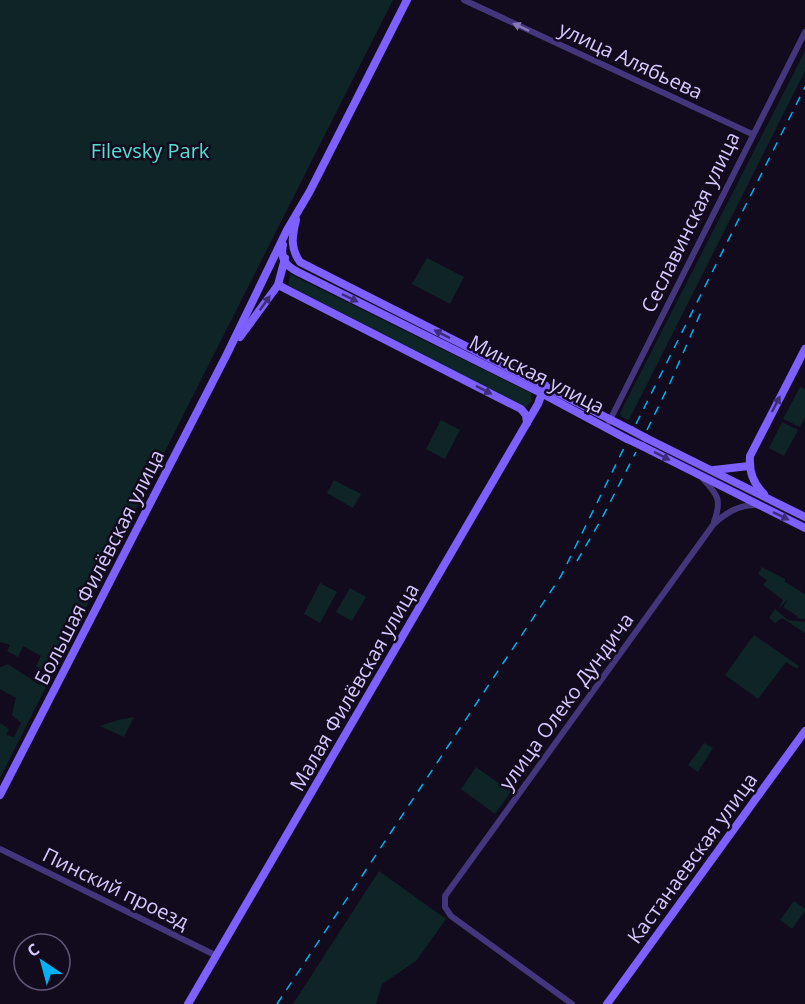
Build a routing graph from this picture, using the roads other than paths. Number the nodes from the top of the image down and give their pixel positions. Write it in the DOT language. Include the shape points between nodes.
graph roads {
  1 [pos="407,0"];
  2 [pos="464,0"];
  3 [pos="805,32"];
  4 [pos="752,134"];
  5 [pos="298,214"];
  6 [pos="287,230"];
  7 [pos="292,240"];
  8 [pos="284,261"];
  9 [pos="300,262"];
  10 [pos="298,272"];
  11 [pos="262,280"];
  12 [pos="278,281"];
  13 [pos="805,349"];
  14 [pos="227,354"];
  15 [pos="544,390"];
  16 [pos="611,419"];
  17 [pos="527,423"];
  18 [pos="606,428"];
  19 [pos="644,442"];
  20 [pos="749,466"];
  21 [pos="713,470"];
  22 [pos="699,475"];
  23 [pos="768,498"];
  24 [pos="758,504"];
  25 [pos="805,517"];
  26 [pos="713,525"];
  27 [pos="805,528"];
  28 [pos="805,731"];
  29 [pos="0,795"];
  30 [pos="0,849"];
  31 [pos="217,956"];
  32 [pos="188,1004"];
  33 [pos="572,1004"];
  34 [pos="607,1004"];
  1 -- 5 [label="street, Большая Филёвская улица"];
  4 -- 2 [label="street, улица Алябьева, one-way"];
  3 -- 4 [label="street, Сеславинская улица"];
  4 -- 16 [label="street, Сеславинская улица"];
  5 -- 6 [label="street, Большая Филёвская улица"];
  5 -- 7 [label="street"];
  6 -- 8 [label="street" via="281,255"];
  6 -- 11 [label="street, Большая Филёвская улица"];
  7 -- 8 [label="street, Большая Филёвская улица"];
  7 -- 9 [label="street"];
  8 -- 9 [label="street"];
  8 -- 10 [label="street, Минская улица"];
  8 -- 11 [label="street, Большая Филёвская улица"];
  8 -- 12 [label="street, Большая Филёвская улица"];
  15 -- 9 [label="street, Минская улица, one-way"];
  10 -- 12 [label="street"];
  10 -- 15 [label="street, Минская улица, one-way"];
  11 -- 14 [label="street, Большая Филёвская улица"];
  14 -- 12 [label="street, Большая Филёвская улица, one-way"];
  12 -- 17 [label="street, Минская улица, one-way" via="521,409"];
  20 -- 13 [label="street, one-way" via="750,456"];
  14 -- 29 [label="street, Большая Филёвская улица"];
  15 -- 16 [label="street, Минская улица"];
  15 -- 17 [label="street, Малая Филёвская улица"];
  15 -- 18 [label="street, Минская улица"];
  16 -- 18 [label="street, Сеславинская улица"];
  16 -- 19 [label="street, Минская улица, bridge"];
  17 -- 31 [label="street, Малая Филёвская улица"];
  18 -- 19 [label="street, Минская улица, bridge" via="627,439"];
  19 -- 21 [label="street, Минская улица"];
  19 -- 22 [label="street, Минская улица, one-way"];
  20 -- 21 [label="street"];
  20 -- 23 [label="street" via="753,481"];
  21 -- 23 [label="street, Минская улица"];
  22 -- 24 [label="street, Минская улица"];
  22 -- 26 [label="street, улица Олеко Дундича" via="718,498 720,506"];
  23 -- 25 [label="street, Минская улица"];
  24 -- 26 [label="street, улица Олеко Дундича" via="737,508"];
  24 -- 27 [label="street, Минская улица, one-way"];
  26 -- 33 [label="street, улица Олеко Дундича" via="445,896 445,907 451,916"];
  28 -- 34 [label="street, Кастанаевская улица"];
  30 -- 31 [label="street, Пинский проезд"];
  31 -- 32 [label="street, Малая Филёвская улица"];
}
